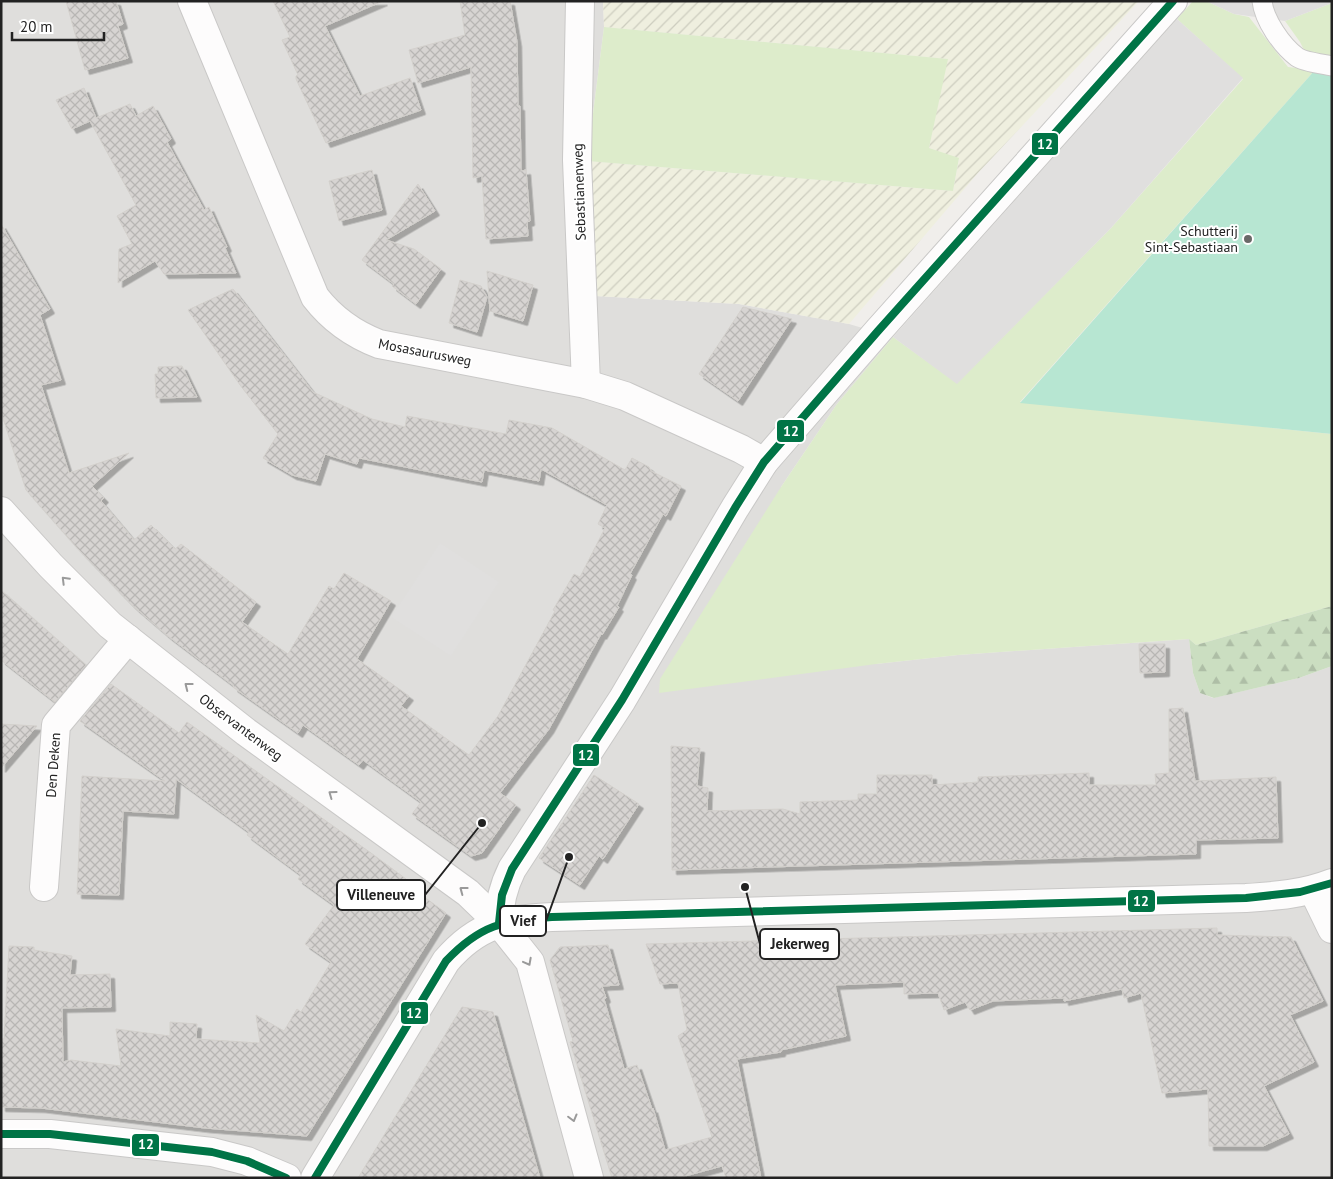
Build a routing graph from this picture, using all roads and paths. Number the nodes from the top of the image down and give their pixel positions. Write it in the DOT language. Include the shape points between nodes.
graph roads {
  1 [pos="192,1"];
  2 [pos="580,1"];
  3 [pos="1173,1"];
  4 [pos="1262,1"];
  5 [pos="1332,66"];
  6 [pos="586,384"];
  7 [pos="764,462"];
  8 [pos="1,511"];
  9 [pos="128,639"];
  10 [pos="44,887"];
  11 [pos="1322,887"];
  12 [pos="499,923"];
  13 [pos="1332,929"];
  14 [pos="1,1134"];
  15 [pos="287,1178"];
  16 [pos="315,1178"];
  17 [pos="589,1178"];
  1 -- 6 [label="street, Mosasaurusweg" via="315,297 334,318 363,338 379,344"];
  2 -- 6 [label="street, Sebastianenweg" via="577,160"];
  3 -- 7 [label="street"];
  4 -- 5 [label="lane" via="1263,11 1278,38 1298,58"];
  6 -- 7 [label="street, Mosasaurusweg" via="625,396"];
  7 -- 12 [label="street" via="622,700 512,869 504,884"];
  9 -- 8 [label="street, Observantenweg, one-way" via="51,566"];
  9 -- 10 [label="street, Den Deken" via="56,725"];
  12 -- 9 [label="street, Observantenweg, one-way" via="468,893 246,732"];
  11 -- 12 [label="street" via="1246,898 525,918"];
  11 -- 13 [label="street"];
  12 -- 16 [label="street" via="470,939 446,961"];
  12 -- 17 [label="street, Observantenweg, one-way" via="530,962"];
  14 -- 15 [label="street" via="50,1134 212,1152 247,1161"];
}
